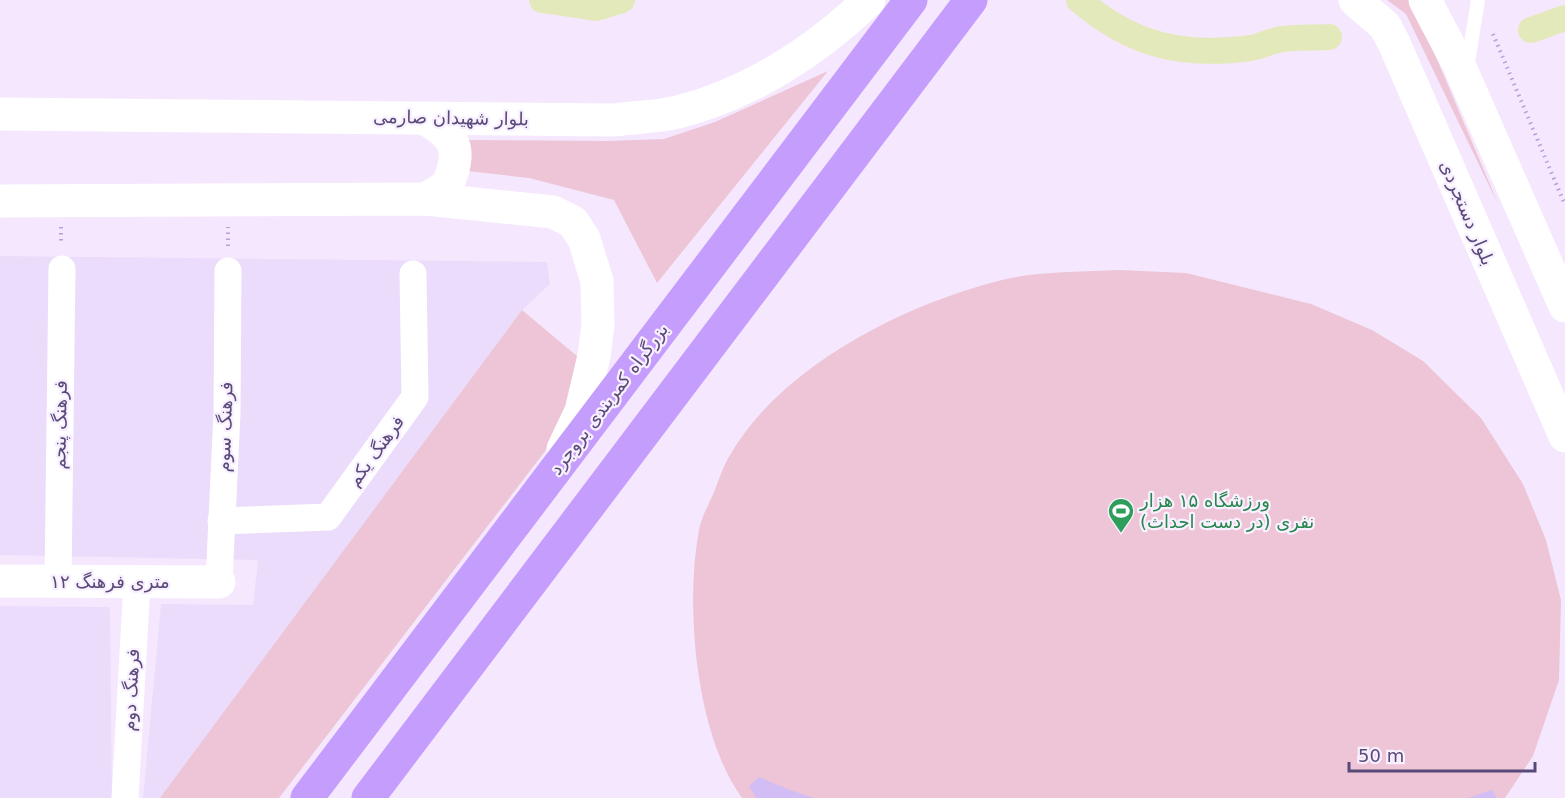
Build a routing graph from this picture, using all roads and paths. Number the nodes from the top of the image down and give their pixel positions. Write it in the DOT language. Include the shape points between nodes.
graph roads {
  1 [pos="869,0"];
  2 [pos="911,0"];
  3 [pos="971,0"];
  4 [pos="991,0"];
  5 [pos="1355,0"];
  6 [pos="1425,0"];
  7 [pos="1478,0"];
  8 [pos="1492,32"];
  9 [pos="944,38"];
  10 [pos="1466,80"];
  11 [pos="0,114"];
  12 [pos="424,118"];
  13 [pos="426,199"];
  14 [pos="0,201"];
  15 [pos="60,202"];
  16 [pos="228,202"];
  17 [pos="1565,205"];
  18 [pos="62,269"];
  19 [pos="228,272"];
  20 [pos="413,274"];
  21 [pos="1565,306"];
  22 [pos="1565,436"];
  23 [pos="548,479"];
  24 [pos="221,521"];
  25 [pos="0,581"];
  26 [pos="58,581"];
  27 [pos="137,582"];
  28 [pos="219,582"];
  29 [pos="125,798"];
  30 [pos="307,798"];
  31 [pos="368,798"];
  1 -- 12 [label="street, بلوار شهیدان صارمی" via="835,33 756,83 677,112 614,120"];
  2 -- 23 [label="highway, بزرگراه کمربندی بروجرد"];
  3 -- 9 [label="highway"];
  4 -- 9 [label="street"];
  5 -- 22 [label="street, بلوار دستجردی" via="1385,26 1394,43"];
  6 -- 10 [label="street"];
  7 -- 10 [label="lane"];
  8 -- 17 [label="path"];
  9 -- 31 [label="highway"];
  10 -- 21 [label="street"];
  11 -- 12 [label="street, بلوار شهیدان صارمی"];
  12 -- 13 [label="street" via="446,131 455,159 447,186"];
  13 -- 16 [label="street"];
  13 -- 23 [label="street" via="553,212 573,222 584,239 597,281 594,356 580,411"];
  14 -- 15 [label="street"];
  15 -- 16 [label="street"];
  15 -- 18 [label="path"];
  16 -- 19 [label="path"];
  18 -- 26 [label="street, فرهنگ پنجم"];
  19 -- 24 [label="street, فرهنگ سوم"];
  20 -- 24 [label="street, فرهنگ یکم" via="415,397 328,517"];
  23 -- 30 [label="highway, بزرگراه کمربندی بروجرد"];
  24 -- 28 [label="street, فرهنگ سوم"];
  25 -- 26 [label="street, ۱۲ متری فرهنگ"];
  26 -- 27 [label="street, ۱۲ متری فرهنگ"];
  27 -- 28 [label="street, ۱۲ متری فرهنگ"];
  27 -- 29 [label="street, فرهنگ دوم"];
}
